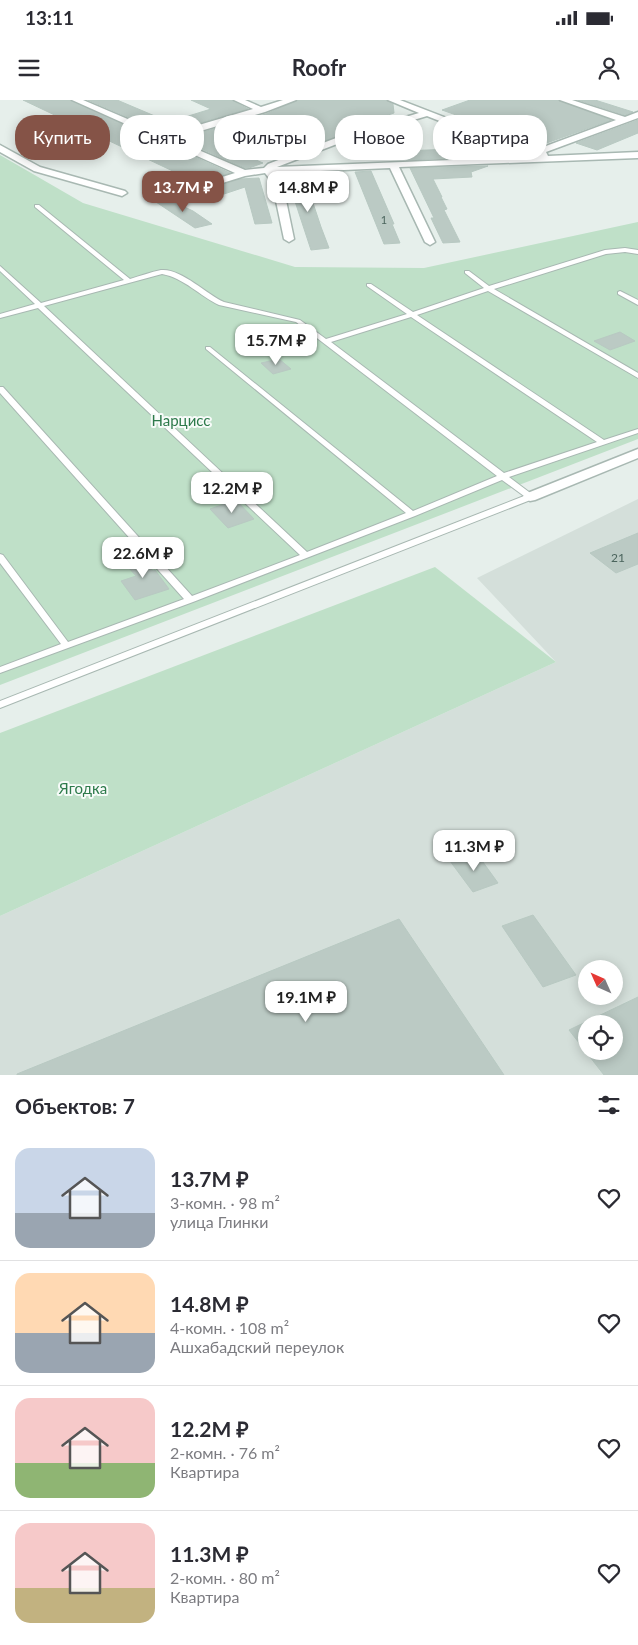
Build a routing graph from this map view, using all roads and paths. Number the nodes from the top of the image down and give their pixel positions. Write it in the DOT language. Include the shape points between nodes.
graph roads {
  1 [pos="76,100"];
  2 [pos="238,100"];
  3 [pos="292,100"];
  4 [pos="392,100"];
  5 [pos="564,100"];
  6 [pos="262,110"];
  7 [pos="425,114"];
  8 [pos="638,115"];
  9 [pos="433,117"];
  10 [pos="120,119"];
  11 [pos="625,120"];
  12 [pos="204,127"];
  13 [pos="0,148"];
  14 [pos="547,149"];
  15 [pos="204,155"];
  16 [pos="638,155"];
  17 [pos="547,158"];
  18 [pos="501,160"];
  19 [pos="393,165"];
  20 [pos="267,170"];
  21 [pos="244,173"];
  22 [pos="184,192"];
  23 [pos="122,193"];
  24 [pos="36,206"];
  25 [pos="289,238"];
  26 [pos="430,242"];
  27 [pos="638,252"];
  28 [pos="0,268"];
  29 [pos="467,272"];
  30 [pos="129,281"];
  31 [pos="368,284"];
  32 [pos="488,288"];
  33 [pos="620,293"];
  34 [pos="638,303"];
  35 [pos="40,305"];
  36 [pos="413,314"];
  37 [pos="0,316"];
  38 [pos="328,341"];
  39 [pos="208,348"];
  40 [pos="638,376"];
  41 [pos="0,389"];
  42 [pos="638,431"];
  43 [pos="603,443"];
  44 [pos="638,453"];
  45 [pos="504,476"];
  46 [pos="530,497"];
  47 [pos="412,514"];
  48 [pos="305,555"];
  49 [pos="0,558"];
  50 [pos="190,600"];
  51 [pos="66,645"];
  52 [pos="0,670"];
  53 [pos="0,705"];
  1 -- 10 [label="street"];
  2 -- 6 [label="street"];
  3 -- 6 [label="street"];
  4 -- 7 [label="street"];
  5 -- 11 [label="street"];
  6 -- 12 [label="street"];
  7 -- 9 [label="street"];
  7 -- 20 [label="street" via="347,137 270,166"];
  8 -- 11 [label="street"];
  11 -- 14 [label="street"];
  13 -- 23 [label="street" via="38,169"];
  15 -- 21 [label="street"];
  16 -- 17 [label="street"];
  18 -- 19 [label="street"];
  19 -- 20 [label="street"];
  19 -- 26 [label="street"];
  20 -- 21 [label="street"];
  20 -- 25 [label="street" via="277,181"];
  21 -- 22 [label="street"];
  24 -- 30 [label="lane"];
  27 -- 32 [label="lane" via="605,252"];
  28 -- 35 [label="lane"];
  29 -- 32 [label="lane"];
  30 -- 35 [label="lane"];
  30 -- 38 [label="lane" via="162,272 175,273 214,300 282,315 298,321"];
  31 -- 36 [label="lane"];
  32 -- 36 [label="lane"];
  32 -- 40 [label="lane"];
  33 -- 34 [label="lane"];
  35 -- 37 [label="lane"];
  35 -- 48 [label="lane"];
  36 -- 38 [label="lane"];
  36 -- 43 [label="lane"];
  38 -- 45 [label="lane"];
  39 -- 47 [label="lane"];
  41 -- 50 [label="lane"];
  42 -- 43 [label="lane"];
  43 -- 45 [label="lane"];
  44 -- 46 [label="street"];
  45 -- 46 [label="lane"];
  45 -- 47 [label="lane"];
  46 -- 53 [label="lane"];
  47 -- 48 [label="lane"];
  48 -- 50 [label="lane"];
  49 -- 51 [label="lane"];
  50 -- 51 [label="lane"];
  51 -- 52 [label="lane"];
}
